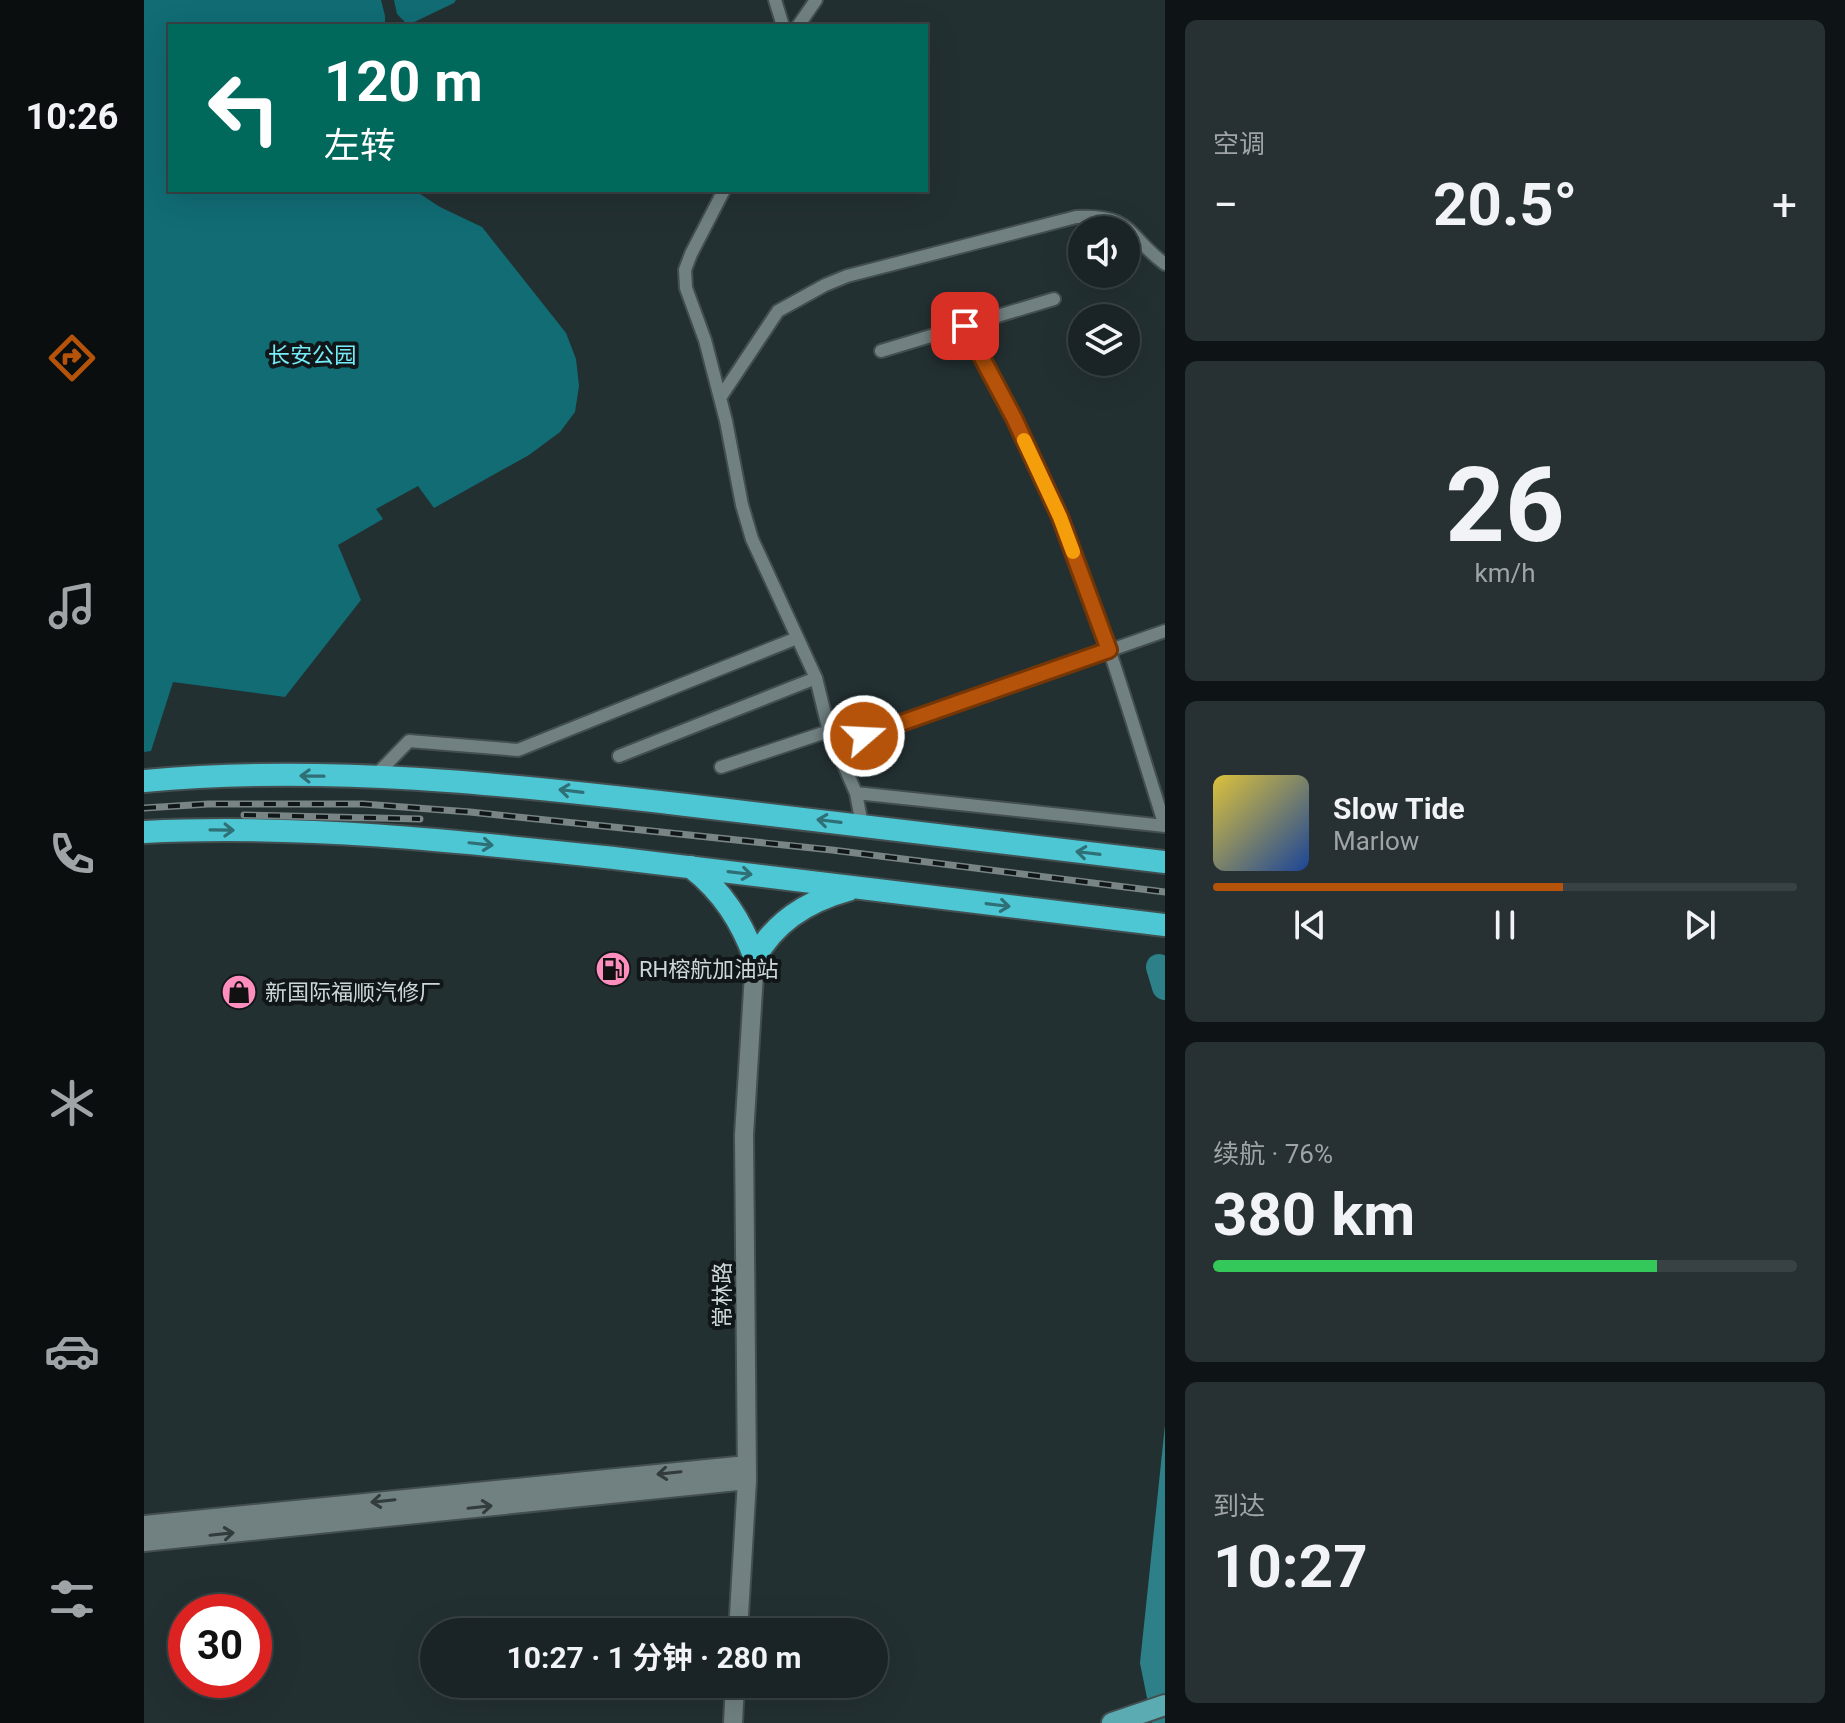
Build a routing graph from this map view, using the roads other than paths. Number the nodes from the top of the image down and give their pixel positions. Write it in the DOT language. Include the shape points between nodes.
graph roads {
  1 [pos="775,0"];
  2 [pos="816,0"];
  3 [pos="782,24"];
  4 [pos="799,24"];
  5 [pos="723,192"];
  6 [pos="1165,264"];
  7 [pos="1054,299"];
  8 [pos="965,326"];
  9 [pos="881,351"];
  10 [pos="720,398"];
  11 [pos="1165,631"];
  12 [pos="797,638"];
  13 [pos="1109,650"];
  14 [pos="816,678"];
  15 [pos="829,731"];
  16 [pos="837,746"];
  17 [pos="619,756"];
  18 [pos="721,767"];
  19 [pos="375,776"];
  20 [pos="144,781"];
  21 [pos="856,793"];
  22 [pos="862,825"];
  23 [pos="1165,826"];
  24 [pos="144,832"];
  25 [pos="1165,862"];
  26 [pos="691,867"];
  27 [pos="858,888"];
  28 [pos="1165,925"];
  29 [pos="755,958"];
  30 [pos="747,1472"];
  31 [pos="144,1525"];
  32 [pos="144,1542"];
  33 [pos="739,1618"];
  34 [pos="734,1698"];
  35 [pos="1165,1705"];
  36 [pos="733,1723"];
  37 [pos="1112,1723"];
  1 -- 3 [label="street"];
  2 -- 4 [label="street"];
  5 -- 10 [label="street" via="685,270"];
  6 -- 10 [label="street" via="1132,231 1098,216 1076,217 847,276 778,311"];
  7 -- 8 [label="street"];
  8 -- 9 [label="street"];
  8 -- 13 [label="street" via="1060,517"];
  10 -- 12 [label="street" via="752,539"];
  11 -- 13 [label="street"];
  12 -- 14 [label="street"];
  12 -- 19 [label="street" via="518,750 409,741"];
  13 -- 16 [label="street"];
  13 -- 23 [label="street"];
  14 -- 15 [label="street"];
  14 -- 17 [label="street"];
  15 -- 16 [label="street"];
  15 -- 18 [label="street"];
  16 -- 21 [label="street"];
  19 -- 20 [label="highway, one-way"];
  22 -- 19 [label="highway, one-way" via="511,785"];
  21 -- 22 [label="street"];
  21 -- 23 [label="street"];
  25 -- 22 [label="highway, one-way"];
  24 -- 26 [label="highway, one-way" via="338,832"];
  26 -- 27 [label="highway, one-way"];
  26 -- 29 [label="highway" via="734,912"];
  27 -- 28 [label="highway, one-way"];
  27 -- 29 [label="highway" via="794,913"];
  29 -- 30 [label="street, 常林路" via="744,1135"];
  30 -- 31 [label="street, one-way"];
  32 -- 30 [label="street, one-way"];
  30 -- 33 [label="street, 常林路"];
  34 -- 36 [label="street"];
  35 -- 37 [label="main road"];
}
